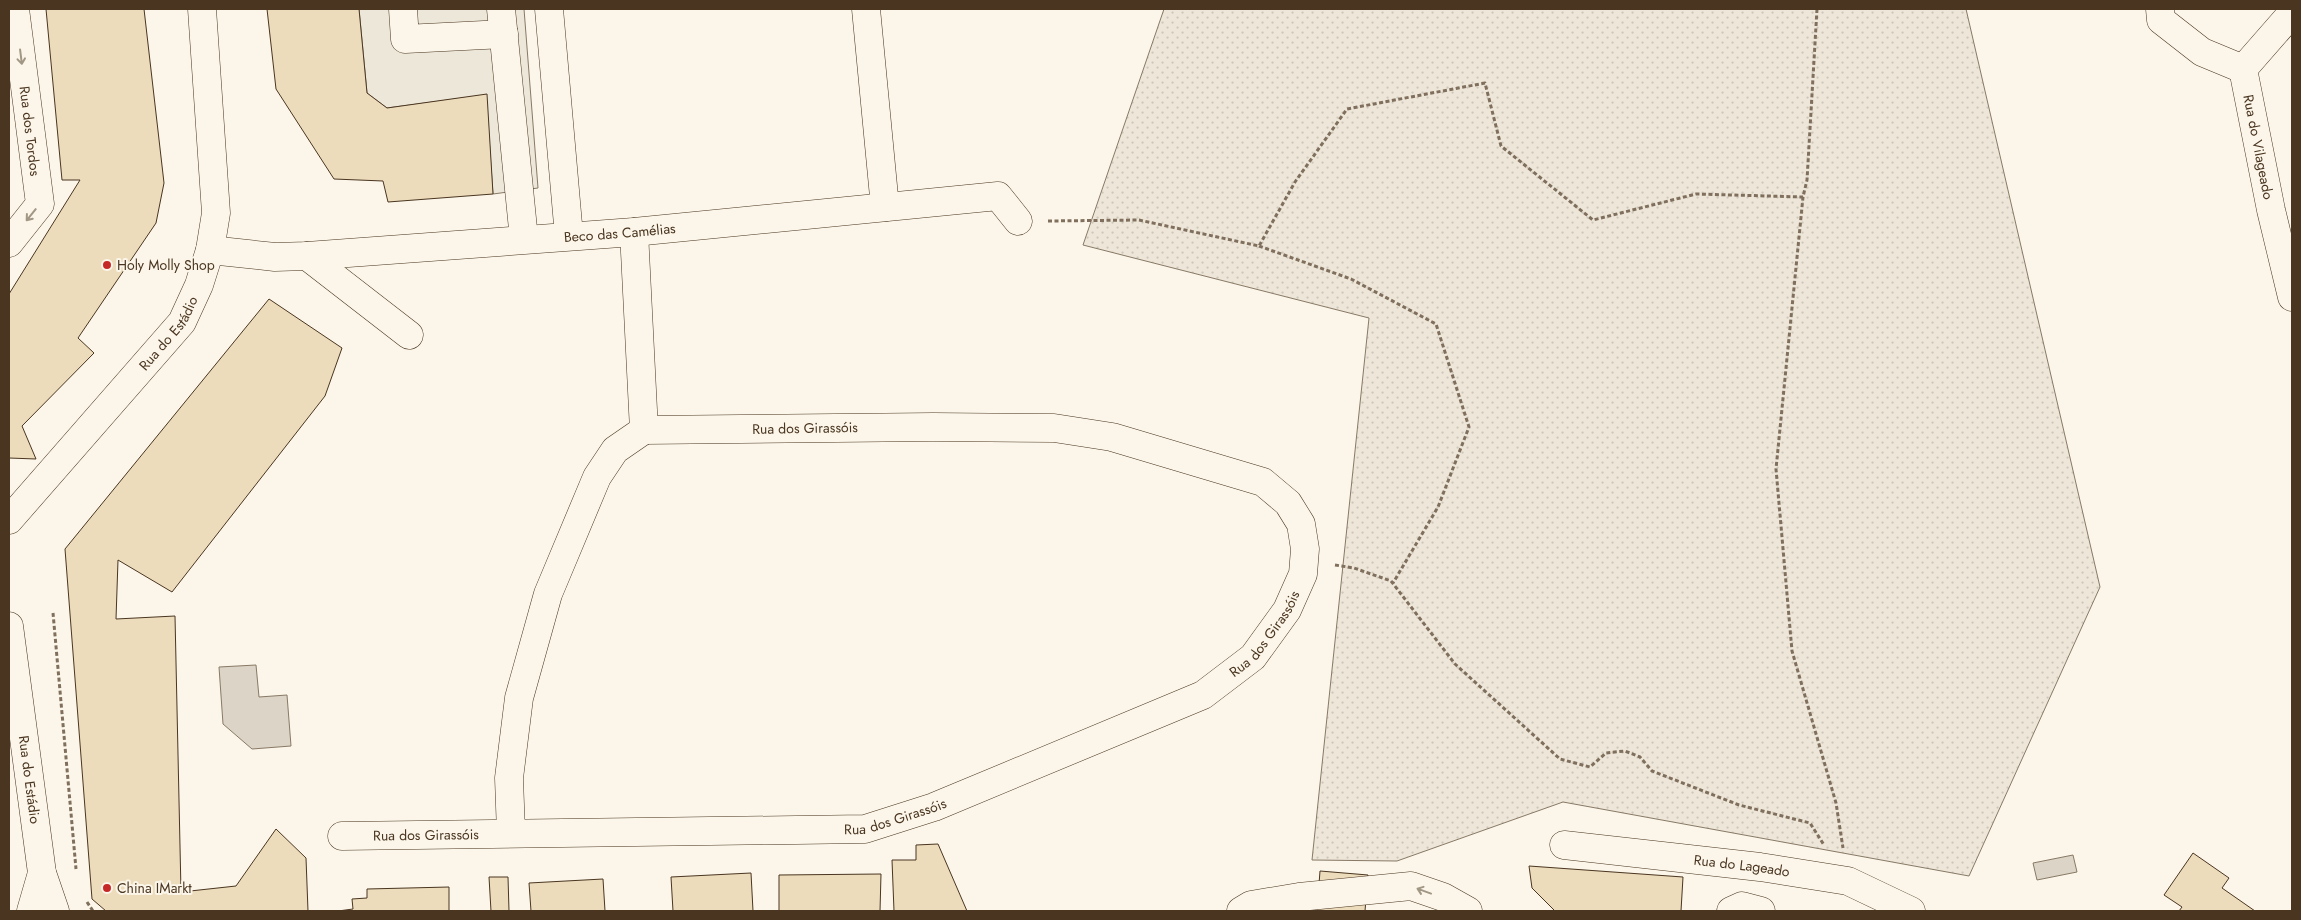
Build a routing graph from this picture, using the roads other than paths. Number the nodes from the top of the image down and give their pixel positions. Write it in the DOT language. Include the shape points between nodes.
graph roads {
  1 [pos="15,9"];
  2 [pos="202,9"];
  3 [pos="403,9"];
  4 [pos="549,9"];
  5 [pos="866,9"];
  6 [pos="2160,9"];
  7 [pos="2292,13"];
  8 [pos="502,21"];
  9 [pos="2243,70"];
  10 [pos="885,207"];
  11 [pos="1018,221"];
  12 [pos="634,232"];
  13 [pos="569,236"];
  14 [pos="524,239"];
  15 [pos="9,243"];
  16 [pos="210,250"];
  17 [pos="307,256"];
  18 [pos="2292,297"];
  19 [pos="409,335"];
  20 [pos="644,430"];
  21 [pos="9,519"];
  22 [pos="9,626"];
  23 [pos="511,832"];
  24 [pos="342,836"];
  25 [pos="1564,845"];
  26 [pos="42,873"];
  27 [pos="1300,904"];
  28 [pos="32,911"];
  29 [pos="56,911"];
  30 [pos="1241,911"];
  31 [pos="1468,911"];
  32 [pos="1731,911"];
  33 [pos="1762,911"];
  34 [pos="1911,911"];
  1 -- 15 [label="street, Rua dos Tordos, one-way" via="40,204"];
  2 -- 16 [label="street, Rua do Estádio" via="216,213"];
  3 -- 8 [label="street" via="405,39"];
  4 -- 13 [label="street"];
  5 -- 10 [label="street"];
  6 -- 9 [label="street" via="2161,20 2202,52"];
  7 -- 9 [label="street"];
  8 -- 14 [label="street"];
  9 -- 18 [label="street, Rua do Vilageado"];
  10 -- 11 [label="street, Beco das Camélias" via="998,196"];
  10 -- 12 [label="street, Beco das Camélias"];
  12 -- 13 [label="street, Beco das Camélias"];
  12 -- 20 [label="street"];
  13 -- 14 [label="street, Beco das Camélias"];
  14 -- 17 [label="street, Beco das Camélias"];
  16 -- 17 [label="street, Beco das Camélias" via="275,257"];
  16 -- 21 [label="street, Rua do Estádio" via="182,322"];
  17 -- 19 [label="street"];
  20 -- 23 [label="street" via="615,450 597,477 548,594 518,698 508,778"];
  20 -- 23 [label="street, Rua dos Girassóis" via="1054,428 1112,437 1263,482 1288,503 1301,524 1305,549 1303,574 1287,610 1253,657 1203,695 934,807 865,829"];
  22 -- 26 [label="street, Rua do Estádio"];
  23 -- 24 [label="street, Rua dos Girassóis"];
  25 -- 34 [label="street, Rua do Lageado" via="1848,880"];
  26 -- 28 [label="street"];
  26 -- 29 [label="street"];
  27 -- 30 [label="street" via="1251,905"];
  31 -- 27 [label="street, one-way" via="1443,897 1411,886"];
  32 -- 33 [label="street" via="1742,906"];
}
